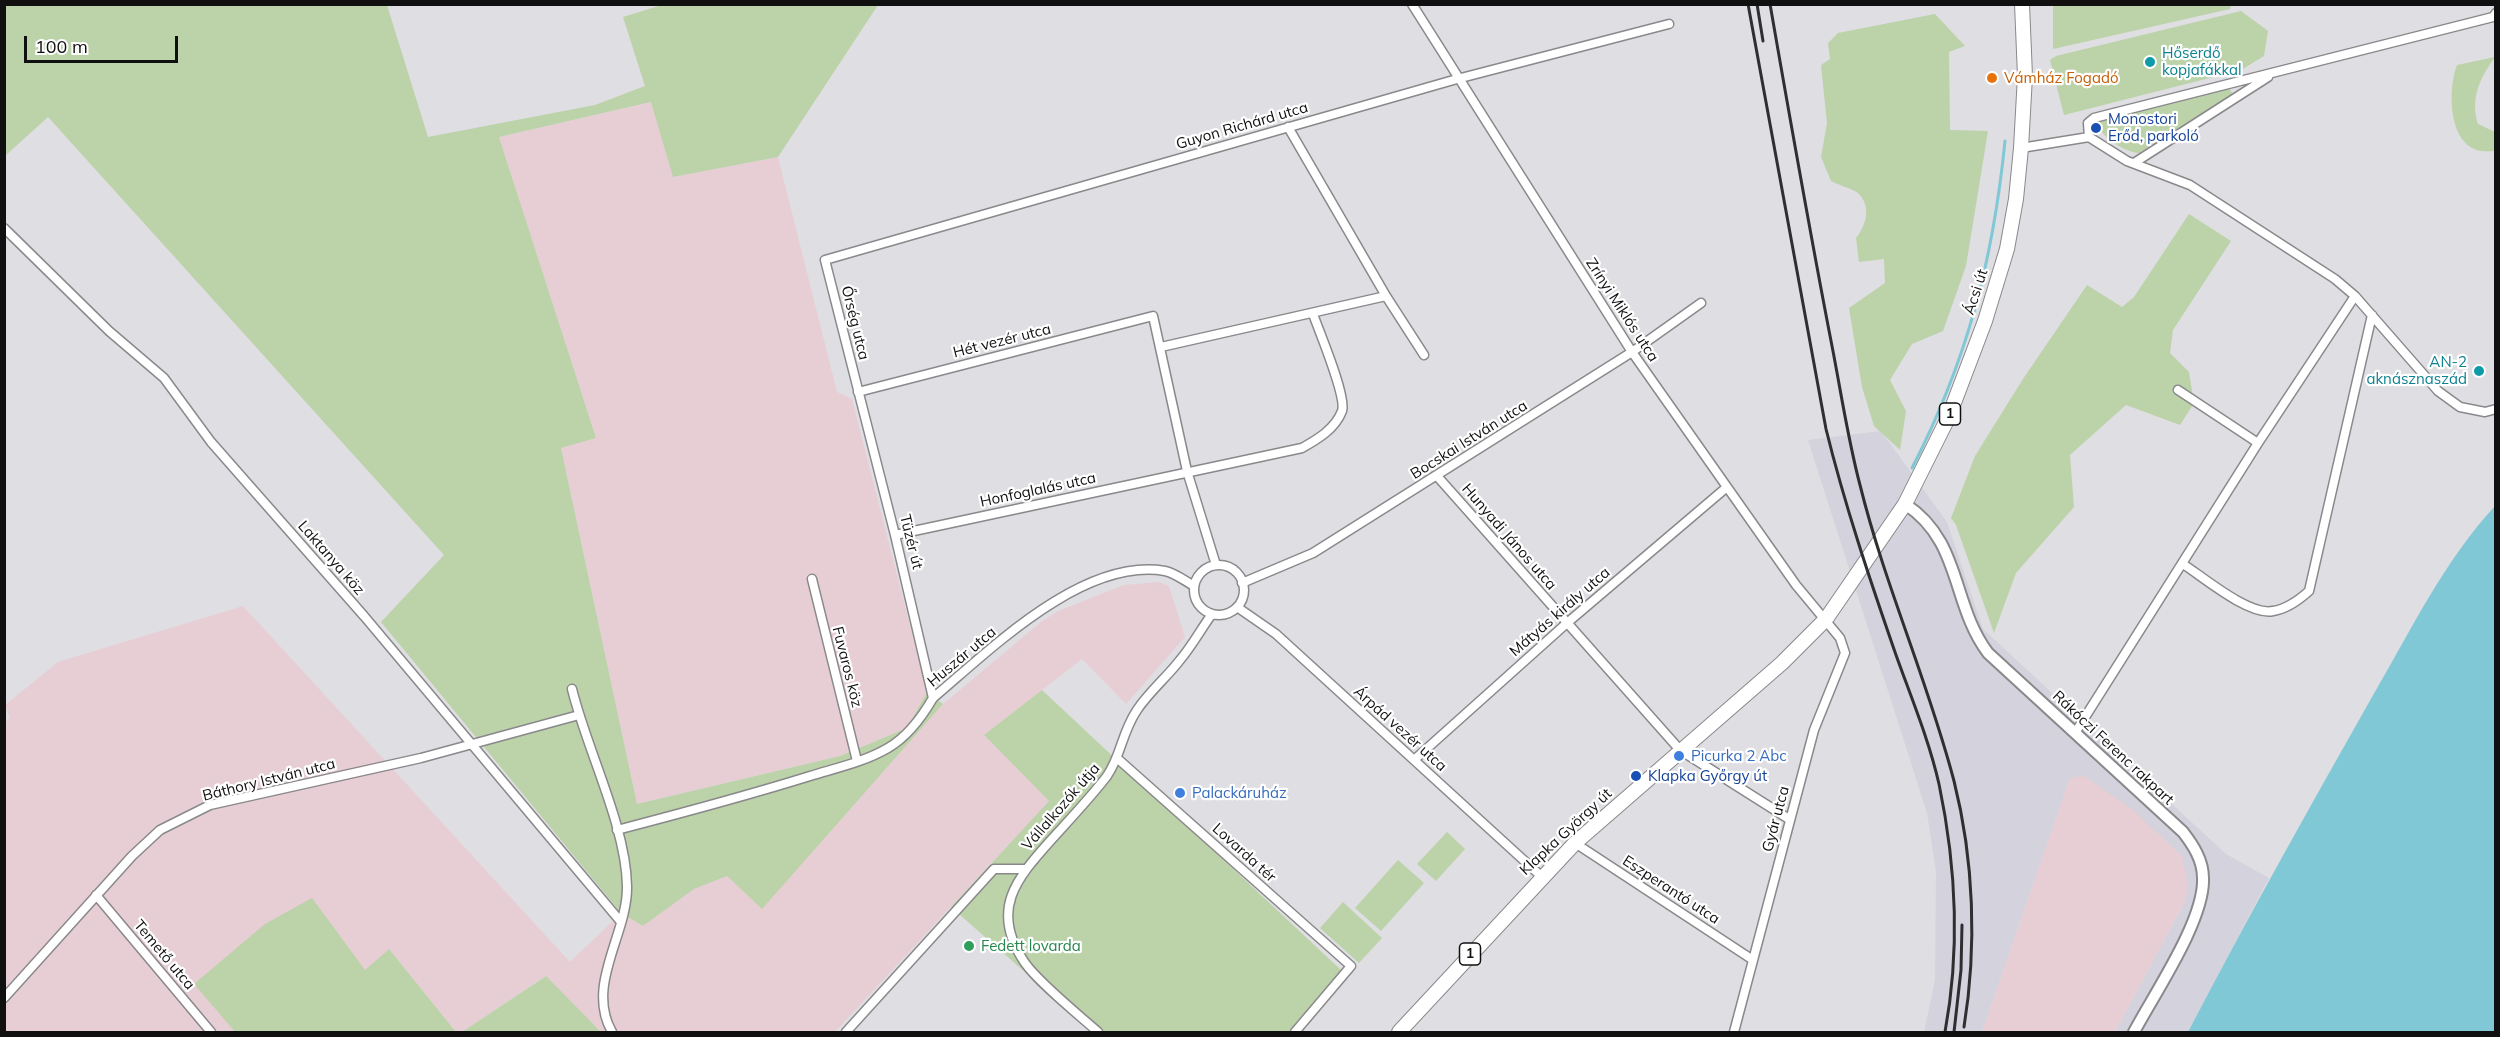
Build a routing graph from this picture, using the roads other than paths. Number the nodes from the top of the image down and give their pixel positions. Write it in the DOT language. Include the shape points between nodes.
graph roads {
  1 [pos="1412,4"];
  2 [pos="2022,4"];
  3 [pos="2496,14"];
  4 [pos="1669,24"];
  5 [pos="2274,73"];
  6 [pos="1457,79"];
  7 [pos="2226,84"];
  8 [pos="2235,98"];
  9 [pos="1288,127"];
  10 [pos="2089,137"];
  11 [pos="2021,148"];
  12 [pos="2134,164"];
  13 [pos="4,228"];
  14 [pos="825,260"];
  15 [pos="1386,296"];
  16 [pos="2355,296"];
  17 [pos="1701,303"];
  18 [pos="1313,314"];
  19 [pos="2372,315"];
  20 [pos="1161,347"];
  21 [pos="1632,352"];
  22 [pos="1424,355"];
  23 [pos="2178,390"];
  24 [pos="858,392"];
  25 [pos="2496,409"];
  26 [pos="2258,443"];
  27 [pos="1187,471"];
  28 [pos="1437,476"];
  29 [pos="1726,487"];
  30 [pos="1905,504"];
  31 [pos="895,535"];
  32 [pos="1866,564"];
  33 [pos="2183,564"];
  34 [pos="1216,565"];
  35 [pos="812,579"];
  36 [pos="1242,583"];
  37 [pos="1194,586"];
  38 [pos="1237,607"];
  39 [pos="1212,614"];
  40 [pos="1826,619"];
  41 [pos="1567,623"];
  42 [pos="572,689"];
  43 [pos="933,698"];
  44 [pos="579,715"];
  45 [pos="2075,733"];
  46 [pos="469,743"];
  47 [pos="1680,750"];
  48 [pos="1118,759"];
  49 [pos="1414,760"];
  50 [pos="856,762"];
  51 [pos="1790,819"];
  52 [pos="617,830"];
  53 [pos="1575,843"];
  54 [pos="1025,869"];
  55 [pos="1541,876"];
  56 [pos="96,895"];
  57 [pos="621,922"];
  58 [pos="1753,960"];
  59 [pos="4,998"];
  60 [pos="211,1032"];
  61 [pos="612,1032"];
  62 [pos="846,1032"];
  63 [pos="1098,1032"];
  64 [pos="1295,1032"];
  65 [pos="1398,1032"];
  66 [pos="1734,1032"];
  67 [pos="2134,1032"];
  1 -- 6 [label="street, Zrínyi Miklós utca"];
  2 -- 11 [label="main road, Ácsi út / 1" via="2025,76"];
  3 -- 5 [label="street"];
  4 -- 6 [label="street, Guyon Richárd utca"];
  5 -- 7 [label="street"];
  5 -- 8 [label="street"];
  6 -- 9 [label="street, Guyon Richárd utca"];
  6 -- 21 [label="street, Zrínyi Miklós utca"];
  7 -- 8 [label="street" via="2234,89"];
  7 -- 10 [label="street" via="2094,118 2088,123"];
  8 -- 12 [label="street"];
  9 -- 14 [label="street, Guyon Richárd utca"];
  9 -- 15 [label="street"];
  10 -- 11 [label="street"];
  10 -- 12 [label="street"];
  11 -- 30 [label="main road, Ácsi út / 1" via="2016,199 1996,288 1949,416"];
  12 -- 16 [label="street" via="2190,185"];
  13 -- 46 [label="street, Laktanya köz" via="109,331 164,378 211,442"];
  14 -- 24 [label="street, Őrség utca"];
  15 -- 18 [label="street"];
  15 -- 22 [label="street"];
  16 -- 19 [label="street"];
  16 -- 26 [label="street"];
  17 -- 21 [label="street, Bocskai István utca"];
  18 -- 20 [label="street"];
  18 -- 27 [label="street, Honfoglalás utca" via="1343,400 1338,418 1323,436 1302,448"];
  19 -- 25 [label="street" via="2438,391 2460,407 2485,412"];
  19 -- 33 [label="street" via="2309,591 2295,603 2272,612 2262,610 2247,606"];
  20 -- 24 [label="street, Hét vezér utca" via="1154,316"];
  20 -- 27 [label="street"];
  21 -- 28 [label="street, Bocskai István utca"];
  21 -- 29 [label="street, Zrínyi Miklós utca"];
  23 -- 26 [label="street"];
  24 -- 31 [label="street, Tüzér út"];
  26 -- 33 [label="street"];
  27 -- 31 [label="street, Honfoglalás utca"];
  27 -- 34 [label="street"];
  28 -- 36 [label="street, Bocskai István utca" via="1312,553"];
  28 -- 41 [label="street, Hunyadi János utca"];
  29 -- 40 [label="street, Zrínyi Miklós utca" via="1796,585"];
  29 -- 41 [label="street, Mátyás király utca"];
  30 -- 32 [label="main road, Ácsi út / 1"];
  30 -- 45 [label="street, Rákóczi Ferenc rakpart" via="1929,524 1946,549 1979,642"];
  31 -- 43 [label="street, Tüzér út"];
  32 -- 40 [label="main road, Klapka György út / 1"];
  33 -- 45 [label="street"];
  34 -- 36 [label="street" via="1232,569"];
  34 -- 37 [label="street" via="1202,572"];
  35 -- 50 [label="street, Fuvaros köz"];
  36 -- 38 [label="street" via="1244,591"];
  37 -- 39 [label="street" via="1200,607"];
  37 -- 43 [label="street, Huszár utca" via="1168,572 1148,570 1109,578 1072,592 1030,617"];
  38 -- 39 [label="street" via="1229,613"];
  38 -- 49 [label="street, Árpád vezér utca" via="1276,634"];
  39 -- 48 [label="street, Vállalkozók útja" via="1180,660 1139,707 1125,730"];
  40 -- 47 [label="main road, Klapka György út / 1" via="1782,663"];
  40 -- 51 [label="street, Gyár utca" via="1844,646 1843,660 1814,730"];
  41 -- 47 [label="street, Hunyadi János utca"];
  41 -- 49 [label="street, Mátyás király utca"];
  42 -- 44 [label="street"];
  43 -- 50 [label="street, Huszár utca" via="903,736 888,748"];
  44 -- 46 [label="street, Báthory István utca"];
  44 -- 52 [label="street"];
  45 -- 67 [label="street, Rákóczi Ferenc rakpart" via="2182,832 2202,868 2203,886 2195,916"];
  46 -- 56 [label="street, Báthory István utca" via="421,758 210,805 160,830"];
  46 -- 57 [label="street, Laktanya köz"];
  47 -- 51 [label="street, Hunyadi János utca"];
  47 -- 53 [label="main road, Klapka György út / 1"];
  48 -- 54 [label="street, Vállalkozók útja" via="1089,798"];
  48 -- 64 [label="street, Lovarda tér" via="1351,966"];
  49 -- 55 [label="street, Árpád vezér utca"];
  50 -- 52 [label="street, Huszár utca"];
  51 -- 58 [label="street, Gyár utca"];
  52 -- 57 [label="street" via="627,867"];
  53 -- 55 [label="main road, Klapka György út / 1"];
  53 -- 58 [label="street, Eszperantó utca"];
  54 -- 62 [label="street, Vállalkozók útja" via="994,868"];
  54 -- 63 [label="street" via="1008,902 1012,941 1026,965"];
  55 -- 65 [label="main road, Klapka György út / 1"];
  56 -- 59 [label="street, Báthory István utca"];
  56 -- 60 [label="street, Temető utca"];
  57 -- 61 [label="street" via="609,958 605,987"];
  58 -- 66 [label="street, Gyár utca"];
}
